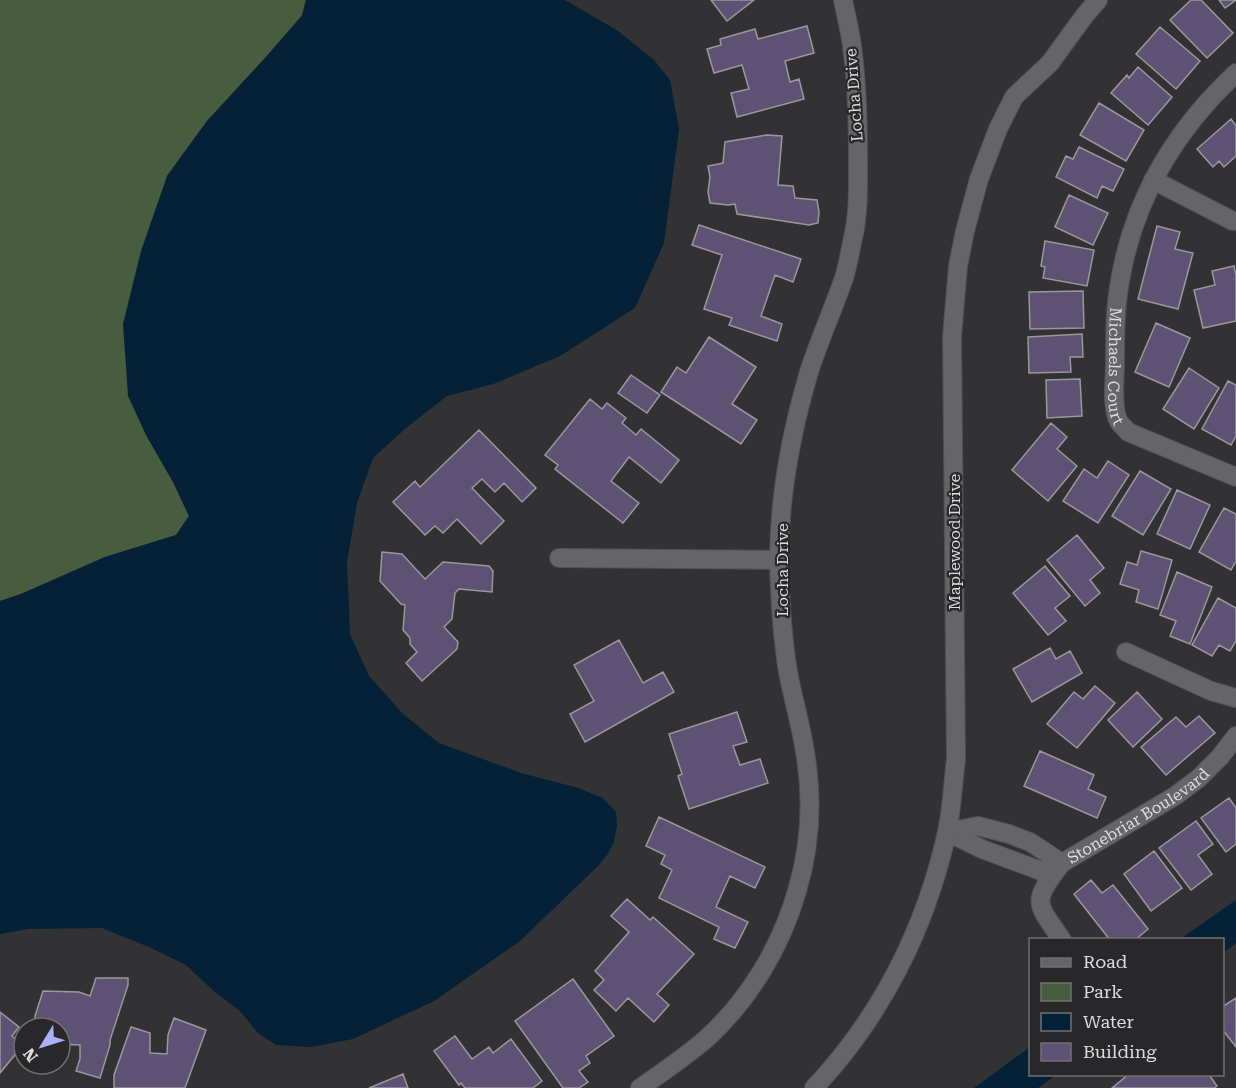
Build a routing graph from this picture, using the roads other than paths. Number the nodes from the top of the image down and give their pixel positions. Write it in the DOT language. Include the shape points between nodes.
graph roads {
  1 [pos="843,0"];
  2 [pos="1098,0"];
  3 [pos="1236,73"];
  4 [pos="1153,180"];
  5 [pos="1233,221"];
  6 [pos="1236,477"];
  7 [pos="559,558"];
  8 [pos="779,560"];
  9 [pos="1126,652"];
  10 [pos="1236,698"];
  11 [pos="1236,736"];
  12 [pos="946,832"];
  13 [pos="1062,863"];
  14 [pos="1061,938"];
  15 [pos="640,1088"];
  16 [pos="814,1088"];
  1 -- 8 [label="street, Locha Drive" via="852,44 858,115 854,234 796,420 786,473"];
  2 -- 12 [label="street, Maplewood Drive" via="1050,63 1014,97 979,179 958,266 952,337 956,759"];
  3 -- 4 [label="street, Michaels Court" via="1188,124"];
  4 -- 5 [label="street"];
  4 -- 6 [label="street, Michaels Court" via="1130,238 1120,281 1115,325 1115,408 1119,422 1128,432"];
  7 -- 8 [label="street"];
  8 -- 15 [label="street, Locha Drive" via="788,671 809,782 809,824 797,892 770,957 736,1007 686,1056"];
  9 -- 10 [label="street" via="1211,691"];
  11 -- 13 [label="street, Stonebriar Boulevard" via="1221,757 1175,796"];
  12 -- 13 [label="street, Stonebriar Boulevard" via="1041,871"];
  12 -- 16 [label="street, Maplewood Drive" via="920,922 893,981 865,1026"];
  13 -- 14 [label="street" via="1040,898 1041,910"];
}
